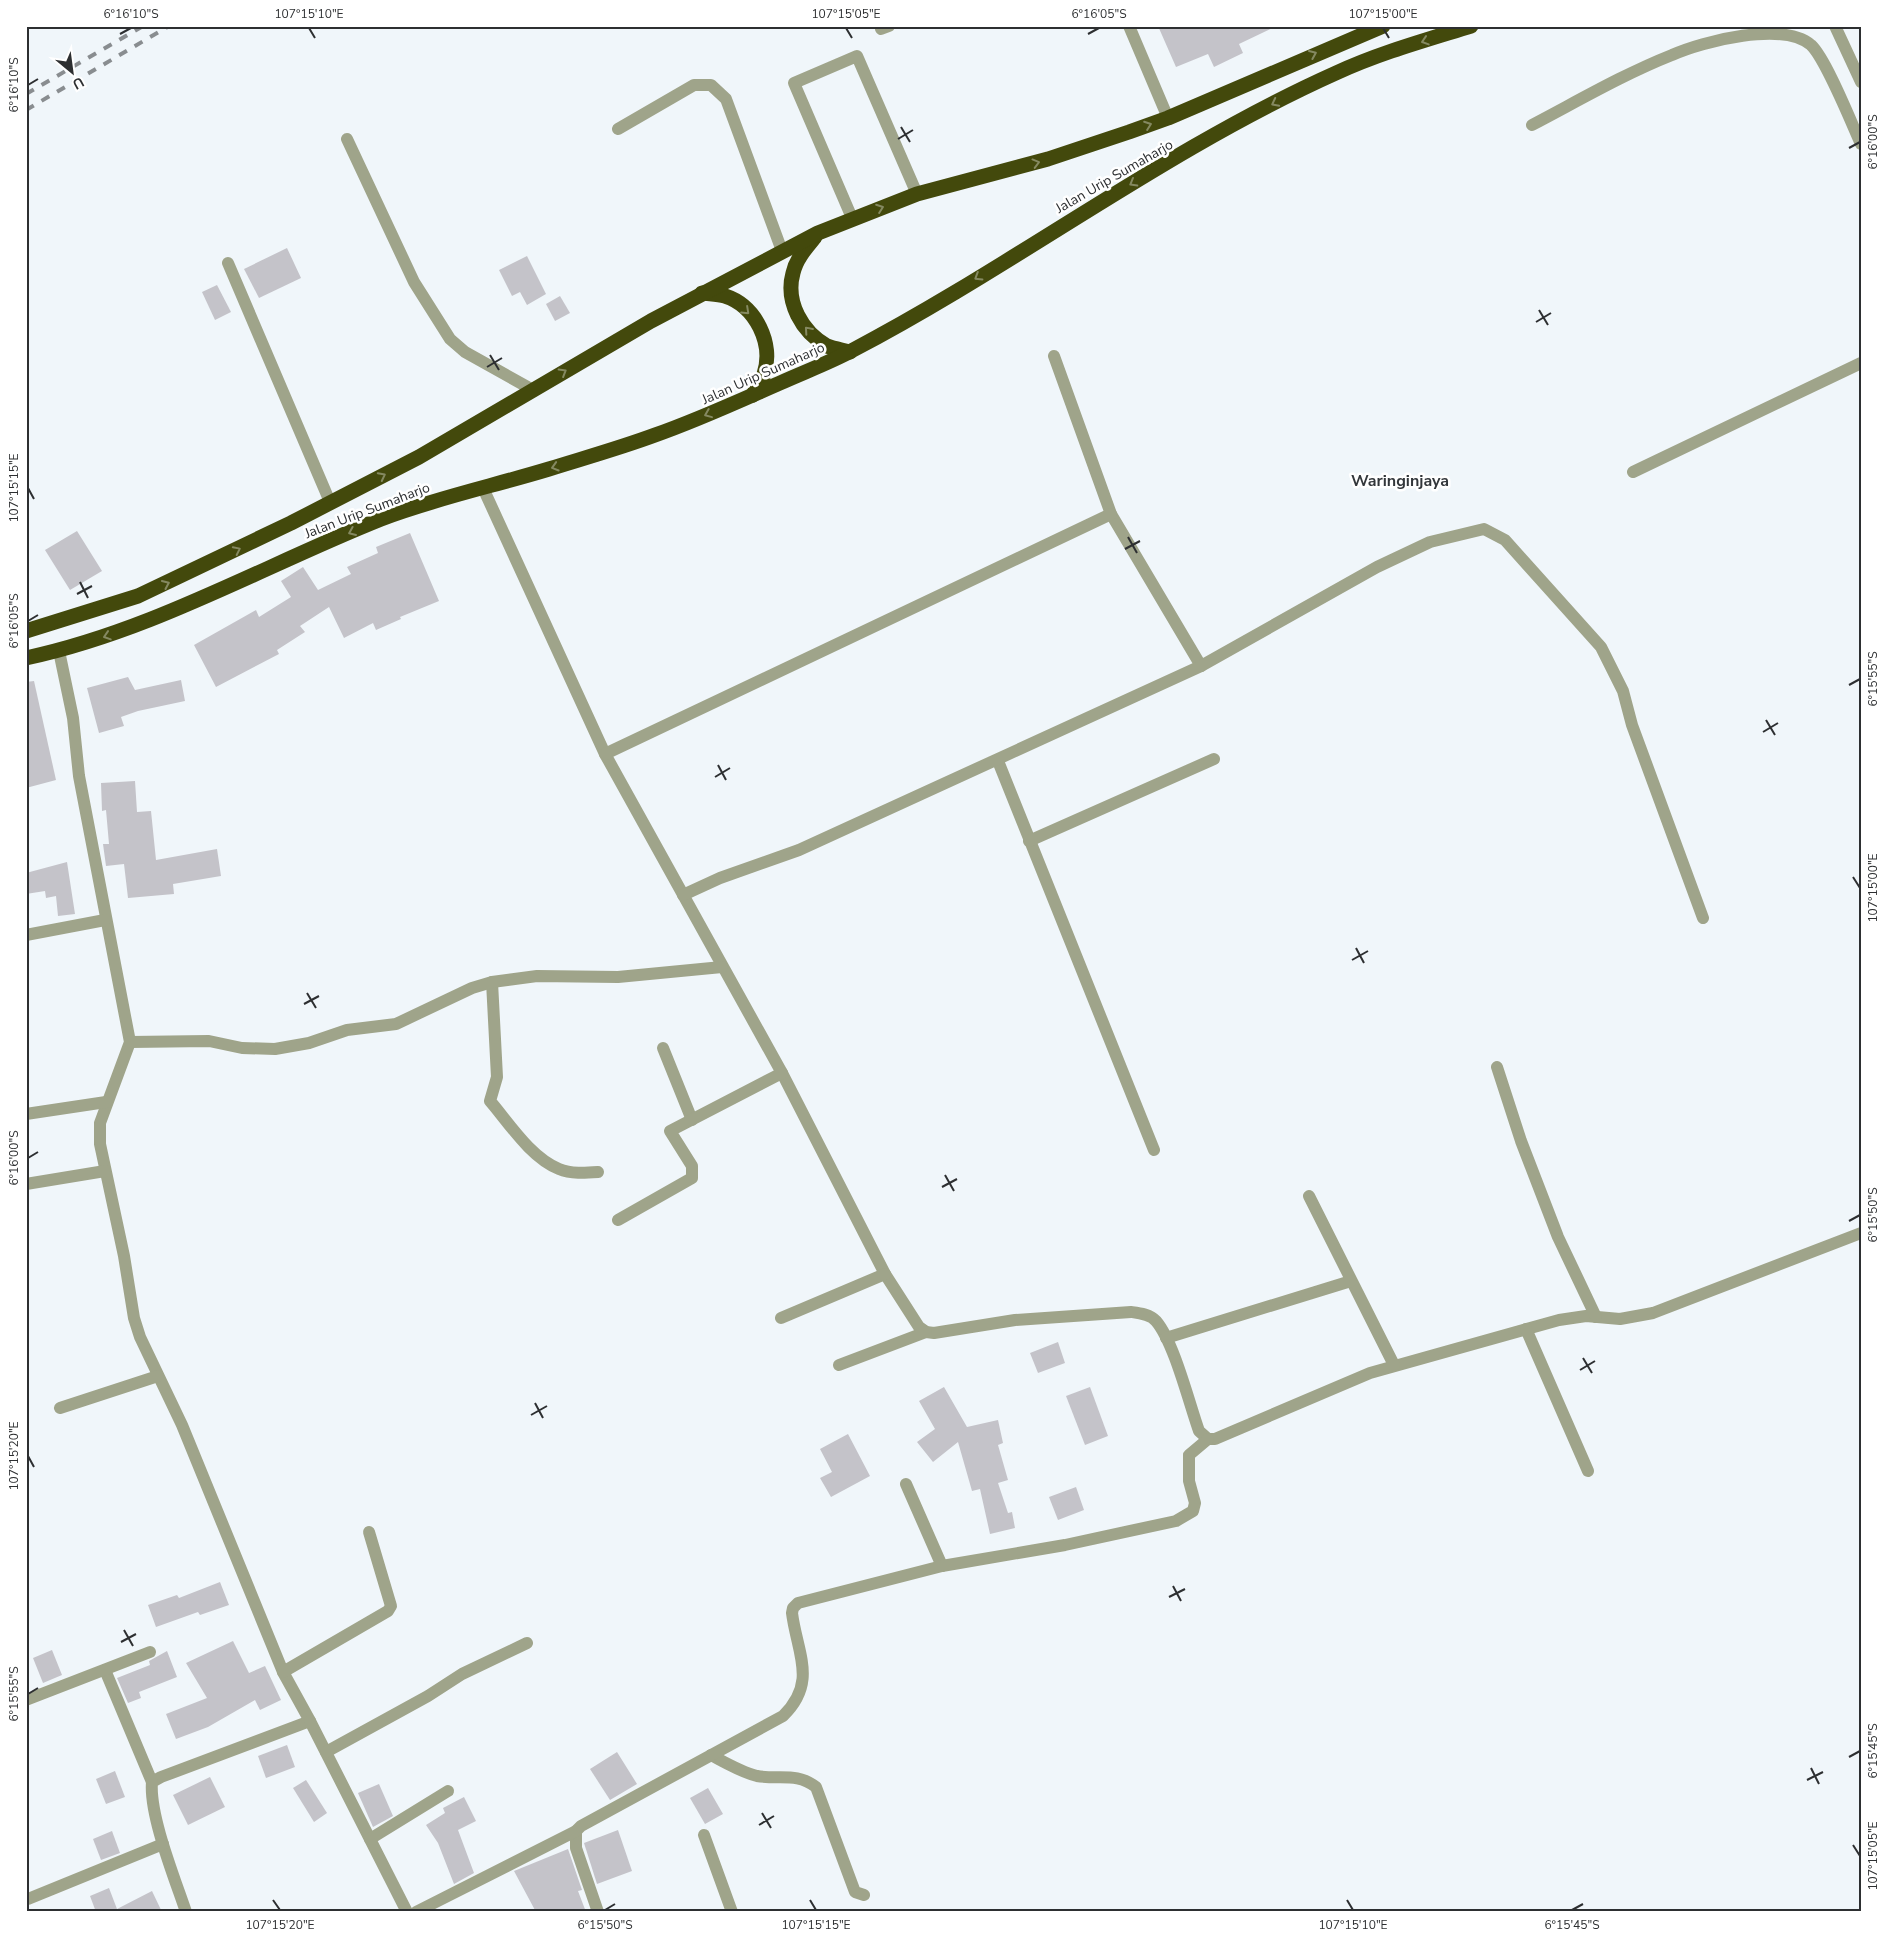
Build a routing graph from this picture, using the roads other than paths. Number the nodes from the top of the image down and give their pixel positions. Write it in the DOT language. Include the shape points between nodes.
graph roads {
  1 [pos="1129,26"];
  2 [pos="1383,26"];
  3 [pos="1471,26"];
  4 [pos="1835,26"];
  5 [pos="1861,82"];
  6 [pos="1168,118"];
  7 [pos="1532,125"];
  8 [pos="618,129"];
  9 [pos="347,139"];
  10 [pos="1861,144"];
  11 [pos="917,194"];
  12 [pos="852,218"];
  13 [pos="818,232"];
  14 [pos="782,251"];
  15 [pos="228,263"];
  16 [pos="702,293"];
  17 [pos="850,352"];
  18 [pos="1054,356"];
  19 [pos="1861,362"];
  20 [pos="533,390"];
  21 [pos="753,395"];
  22 [pos="1633,472"];
  23 [pos="484,488"];
  24 [pos="330,502"];
  25 [pos="1111,514"];
  26 [pos="26,631"];
  27 [pos="59,651"];
  28 [pos="26,658"];
  29 [pos="1201,666"];
  30 [pos="605,754"];
  31 [pos="1214,759"];
  32 [pos="998,761"];
  33 [pos="1029,841"];
  34 [pos="684,895"];
  35 [pos="1703,918"];
  36 [pos="105,920"];
  37 [pos="26,935"];
  38 [pos="722,967"];
  39 [pos="492,982"];
  40 [pos="130,1042"];
  41 [pos="663,1048"];
  42 [pos="1496,1067"];
  43 [pos="782,1073"];
  44 [pos="106,1102"];
  45 [pos="26,1114"];
  46 [pos="692,1120"];
  47 [pos="1154,1150"];
  48 [pos="105,1171"];
  49 [pos="598,1172"];
  50 [pos="26,1184"];
  51 [pos="1310,1196"];
  52 [pos="618,1220"];
  53 [pos="1861,1233"];
  54 [pos="885,1274"];
  55 [pos="1351,1281"];
  56 [pos="781,1318"];
  57 [pos="1596,1318"];
  58 [pos="1526,1329"];
  59 [pos="926,1332"];
  60 [pos="1166,1338"];
  61 [pos="839,1365"];
  62 [pos="1394,1365"];
  63 [pos="158,1376"];
  64 [pos="60,1408"];
  65 [pos="1208,1439"];
  66 [pos="1588,1471"];
  67 [pos="906,1484"];
  68 [pos="369,1532"];
  69 [pos="942,1566"];
  70 [pos="527,1643"];
  71 [pos="150,1652"];
  72 [pos="105,1670"];
  73 [pos="282,1672"];
  74 [pos="26,1700"];
  75 [pos="310,1720"];
  76 [pos="326,1752"];
  77 [pos="711,1755"];
  78 [pos="152,1782"];
  79 [pos="448,1791"];
  80 [pos="576,1831"];
  81 [pos="704,1835"];
  82 [pos="370,1839"];
  83 [pos="163,1844"];
  84 [pos="864,1895"];
  85 [pos="28,1899"];
  86 [pos="186,1912"];
  87 [pos="407,1912"];
  88 [pos="416,1912"];
  89 [pos="598,1912"];
  90 [pos="732,1912"];
  1 -- 6 [label="street"];
  6 -- 2 [label="highway, Jalan Urip Sumaharjo, one-way"];
  3 -- 17 [label="highway, Jalan Urip Sumaharjo, one-way" via="1339,71 1264,108"];
  4 -- 5 [label="street"];
  11 -- 6 [label="highway, Jalan Urip Sumaharjo, one-way" via="1048,159"];
  7 -- 10 [label="street" via="1673,54 1749,34 1793,35 1811,46 1824,66"];
  8 -- 14 [label="street" via="694,85 711,85 726,99"];
  9 -- 20 [label="street" via="414,282 450,338 465,352"];
  12 -- 11 [label="highway, Jalan Urip Sumaharjo, one-way"];
  11 -- 12 [label="street" via="857,56 794,83"];
  12 -- 13 [label="highway, Jalan Urip Sumaharjo"];
  13 -- 14 [label="highway, Jalan Urip Sumaharjo"];
  17 -- 13 [label="highway, one-way" via="828,346 810,334 797,317 791,296 792,274 802,253"];
  14 -- 16 [label="highway, Jalan Urip Sumaharjo"];
  15 -- 24 [label="street"];
  20 -- 16 [label="highway, Jalan Urip Sumaharjo, one-way"];
  16 -- 21 [label="highway, one-way" via="733,300 747,309 761,327 767,350 764,374"];
  17 -- 21 [label="highway, Jalan Urip Sumaharjo"];
  18 -- 25 [label="street"];
  19 -- 22 [label="street"];
  24 -- 20 [label="highway, Jalan Urip Sumaharjo, one-way" via="419,457"];
  21 -- 23 [label="highway, Jalan Urip Sumaharjo, one-way" via="656,435"];
  23 -- 27 [label="highway, Jalan Urip Sumaharjo, one-way" via="382,519 154,620"];
  23 -- 30 [label="street"];
  26 -- 24 [label="highway, Jalan Urip Sumaharjo, one-way" via="138,596"];
  25 -- 29 [label="street"];
  25 -- 30 [label="street"];
  27 -- 28 [label="highway, Jalan Urip Sumaharjo"];
  27 -- 36 [label="street"];
  29 -- 32 [label="street"];
  29 -- 35 [label="street" via="1377,567 1430,542 1484,530 1505,540 1601,647 1623,691"];
  30 -- 34 [label="street"];
  31 -- 33 [label="street"];
  32 -- 33 [label="street"];
  32 -- 34 [label="street" via="799,850 720,878"];
  33 -- 47 [label="street"];
  34 -- 38 [label="street"];
  36 -- 37 [label="street"];
  36 -- 40 [label="street"];
  38 -- 39 [label="street" via="618,977 537,976"];
  38 -- 43 [label="street"];
  39 -- 40 [label="street" via="396,1024 347,1030 309,1043 275,1049 242,1048 209,1041"];
  39 -- 49 [label="street" via="496,1078 490,1101 546,1162 560,1170"];
  40 -- 44 [label="street"];
  41 -- 46 [label="street"];
  42 -- 57 [label="street" via="1551,1219"];
  43 -- 46 [label="street"];
  43 -- 54 [label="street"];
  44 -- 45 [label="street"];
  44 -- 48 [label="street" via="100,1123"];
  46 -- 52 [label="street" via="670,1131 692,1166 692,1178"];
  48 -- 50 [label="street"];
  48 -- 63 [label="street" via="134,1318"];
  51 -- 55 [label="street"];
  53 -- 57 [label="street" via="1653,1313 1620,1319"];
  54 -- 56 [label="street"];
  54 -- 59 [label="street" via="914,1321"];
  55 -- 60 [label="street"];
  55 -- 62 [label="street"];
  57 -- 58 [label="street" via="1574,1317"];
  58 -- 62 [label="street"];
  58 -- 66 [label="street"];
  59 -- 60 [label="street" via="1015,1320 1131,1312 1145,1314 1155,1320"];
  59 -- 61 [label="street"];
  60 -- 65 [label="street" via="1199,1431"];
  62 -- 65 [label="street" via="1332,1387 1225,1435"];
  63 -- 64 [label="street"];
  63 -- 73 [label="street" via="182,1425"];
  65 -- 69 [label="street" via="1189,1455 1189,1481 1195,1503 1190,1515 1176,1521 1065,1545"];
  67 -- 69 [label="street"];
  68 -- 73 [label="street" via="391,1606 388,1611"];
  69 -- 77 [label="street" via="798,1603 792,1613 802,1653 802,1684 791,1707 783,1716"];
  70 -- 76 [label="street" via="462,1674"];
  71 -- 72 [label="street"];
  72 -- 74 [label="street"];
  72 -- 78 [label="street"];
  73 -- 75 [label="street"];
  75 -- 76 [label="street"];
  75 -- 78 [label="street"];
  76 -- 82 [label="street"];
  77 -- 80 [label="street"];
  77 -- 84 [label="street" via="749,1774 802,1778 816,1787 855,1892"];
  78 -- 83 [label="street" via="151,1792"];
  79 -- 82 [label="street"];
  80 -- 88 [label="street"];
  80 -- 89 [label="street" via="576,1848"];
  81 -- 90 [label="street"];
  82 -- 87 [label="street"];
  83 -- 85 [label="street"];
  83 -- 86 [label="street"];
}
